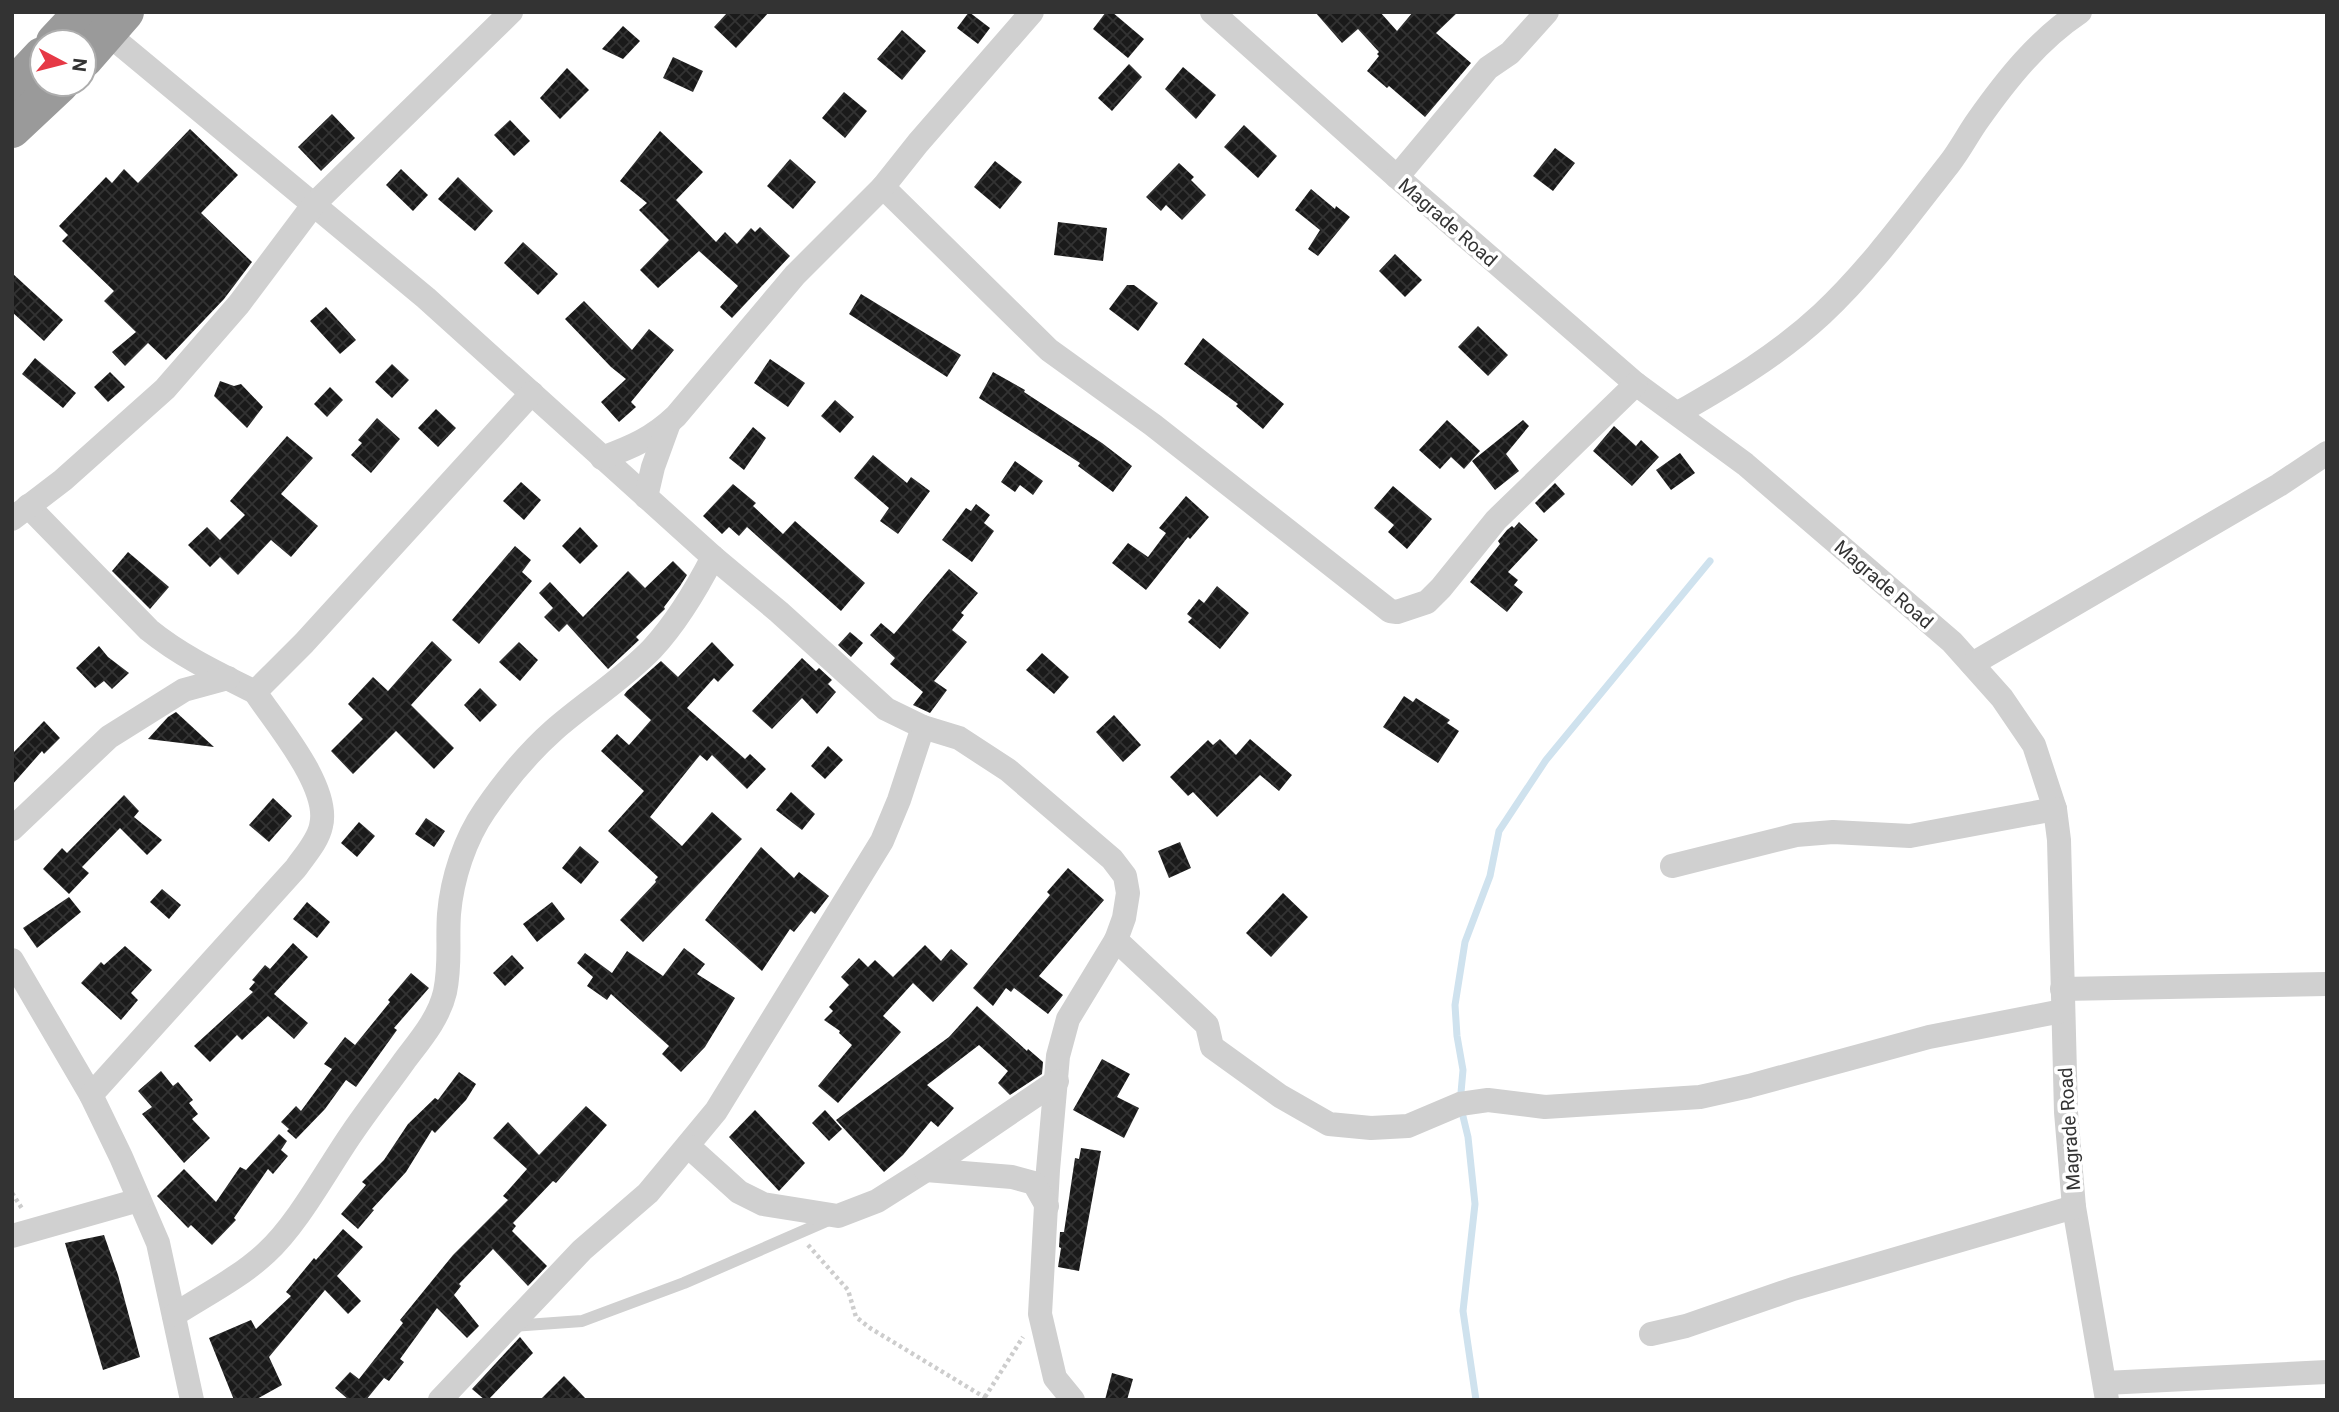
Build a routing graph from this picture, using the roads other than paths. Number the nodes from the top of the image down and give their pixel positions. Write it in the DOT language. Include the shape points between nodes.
graph roads {
  1 [pos="512,12"];
  2 [pos="1032,12"];
  3 [pos="1212,12"];
  4 [pos="1547,12"];
  5 [pos="2068,16"];
  6 [pos="100,29"];
  7 [pos="28,71"];
  8 [pos="12,88"];
  9 [pos="45,98"];
  10 [pos="12,129"];
  11 [pos="1397,177"];
  12 [pos="883,187"];
  13 [pos="314,204"];
  14 [pos="1636,384"];
  15 [pos="532,393"];
  16 [pos="1678,413"];
  17 [pos="669,423"];
  18 [pos="2327,453"];
  19 [pos="602,458"];
  20 [pos="646,497"];
  21 [pos="20,512"];
  22 [pos="713,557"];
  23 [pos="1972,664"];
  24 [pos="228,678"];
  25 [pos="255,692"];
  26 [pos="923,727"];
  27 [pos="2055,809"];
  28 [pos="12,829"];
  29 [pos="1672,866"];
  30 [pos="1116,940"];
  31 [pos="12,960"];
  32 [pos="2327,984"];
  33 [pos="2062,1000"];
  34 [pos="1057,1081"];
  35 [pos="91,1095"];
  36 [pos="688,1146"];
  37 [pos="926,1170"];
  38 [pos="139,1200"];
  39 [pos="1047,1206"];
  40 [pos="2074,1206"];
  41 [pos="838,1216"];
  42 [pos="12,1236"];
  43 [pos="174,1315"];
  44 [pos="511,1326"];
  45 [pos="1651,1334"];
  46 [pos="2327,1372"];
  47 [pos="2106,1391"];
  48 [pos="192,1400"];
  49 [pos="440,1400"];
  50 [pos="1073,1400"];
  1 -- 13 [label="street"];
  2 -- 12 [label="street"];
  3 -- 11 [label="street, Magrade Road"];
  4 -- 11 [label="street" via="1510,53 1488,68"];
  5 -- 16 [label="street" via="2004,85 1952,160 1849,287 1774,353"];
  6 -- 13 [label="street"];
  7 -- 8 [label="highway"];
  9 -- 10 [label="highway"];
  11 -- 14 [label="street, Magrade Road"];
  12 -- 14 [label="street" via="1049,350 1153,425 1390,611 1427,602 1496,520"];
  12 -- 17 [label="street" via="795,275"];
  13 -- 15 [label="street"];
  13 -- 21 [label="street" via="239,304 165,389"];
  14 -- 16 [label="street, Magrade Road"];
  15 -- 19 [label="street"];
  15 -- 25 [label="street"];
  16 -- 23 [label="street, Magrade Road" via="1901,597"];
  17 -- 19 [label="street" via="657,434"];
  17 -- 20 [label="street"];
  18 -- 23 [label="street"];
  19 -- 20 [label="street"];
  20 -- 22 [label="street"];
  21 -- 24 [label="street" via="149,629 187,658"];
  22 -- 26 [label="street" via="886,709"];
  22 -- 43 [label="street" via="694,593 651,650 535,748 485,810 467,841 457,875 449,913 450,957 444,995 431,1025 289,1226 268,1252 242,1273"];
  23 -- 27 [label="street, Magrade Road" via="2034,745"];
  24 -- 25 [label="street"];
  24 -- 28 [label="street" via="184,690 109,737"];
  25 -- 35 [label="street" via="315,781 322,803 321,826 296,868"];
  26 -- 30 [label="street" via="959,738 1008,770 1112,859 1125,876 1128,893"];
  26 -- 36 [label="street" via="882,841 716,1111"];
  27 -- 29 [label="street" via="1910,836 1796,835"];
  27 -- 33 [label="street, Magrade Road"];
  30 -- 33 [label="street" via="1207,1025 1212,1047 1280,1096 1329,1124 1371,1128 1408,1126 1460,1104 1488,1100 1545,1107 1700,1097"];
  30 -- 34 [label="street" via="1068,1019"];
  31 -- 35 [label="street"];
  32 -- 33 [label="street"];
  33 -- 40 [label="street, Magrade Road"];
  34 -- 37 [label="street"];
  34 -- 39 [label="street"];
  35 -- 38 [label="street"];
  36 -- 41 [label="street" via="738,1192 763,1204"];
  36 -- 44 [label="street" via="648,1193 582,1250"];
  37 -- 39 [label="street" via="1034,1183"];
  37 -- 41 [label="street" via="877,1201"];
  38 -- 42 [label="street"];
  38 -- 43 [label="street" via="158,1243"];
  39 -- 50 [label="street" via="1040,1314 1055,1378"];
  40 -- 45 [label="street"];
  40 -- 47 [label="street, Magrade Road"];
  41 -- 44 [label="lane" via="684,1283 582,1321"];
  43 -- 48 [label="street"];
  44 -- 49 [label="street"];
  46 -- 47 [label="street"];
}
